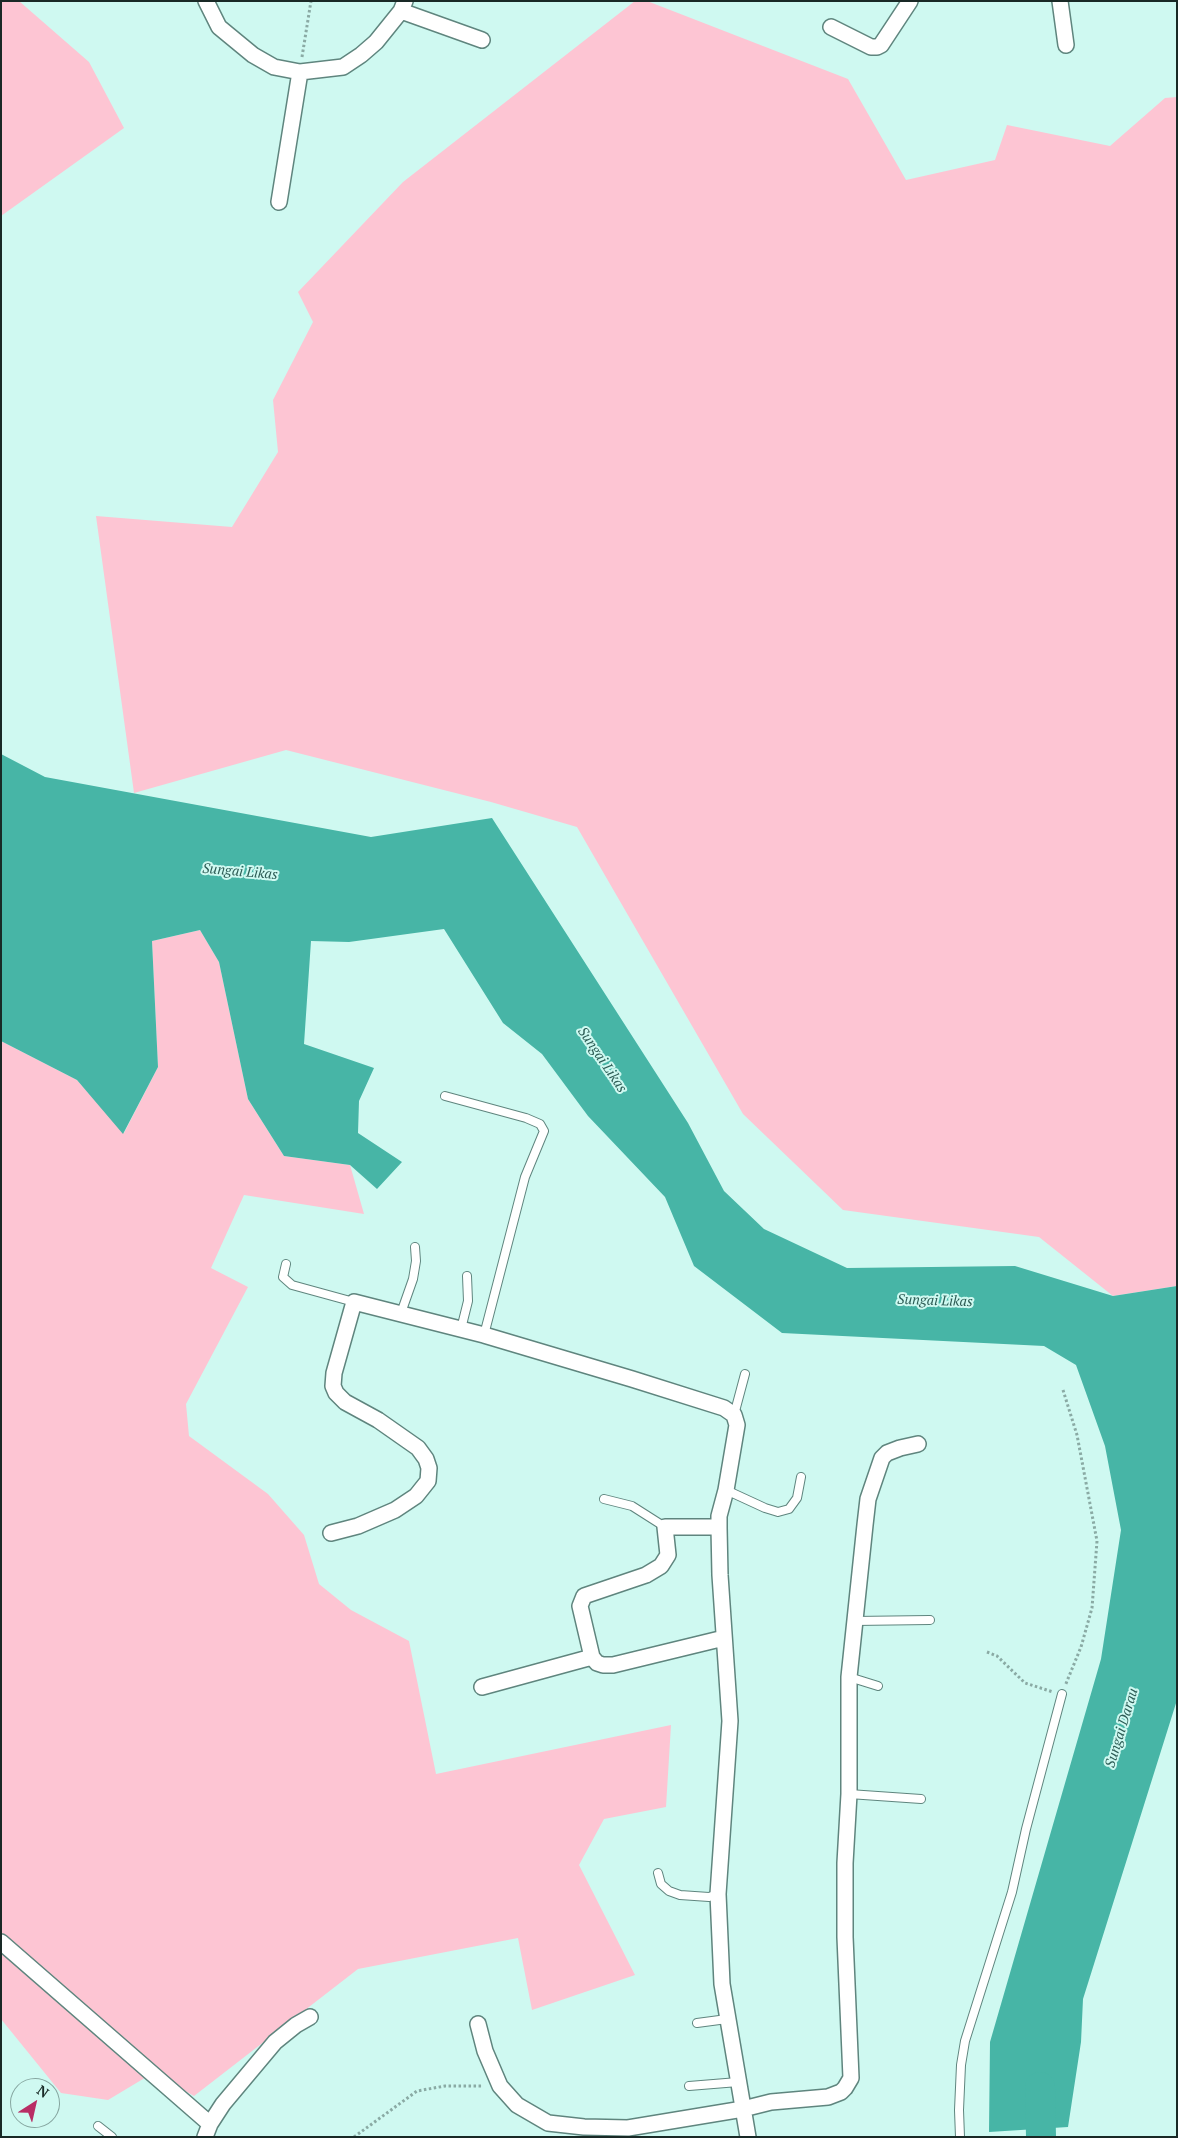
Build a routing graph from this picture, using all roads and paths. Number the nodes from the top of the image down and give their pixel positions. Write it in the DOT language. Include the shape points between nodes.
graph roads {
  1 [pos="206,1"];
  2 [pos="311,1"];
  3 [pos="910,1"];
  4 [pos="1060,1"];
  5 [pos="403,6"];
  6 [pos="831,27"];
  7 [pos="482,40"];
  8 [pos="1066,45"];
  9 [pos="300,72"];
  10 [pos="279,202"];
  11 [pos="445,1096"];
  12 [pos="415,1247"];
  13 [pos="286,1264"];
  14 [pos="467,1276"];
  15 [pos="354,1302"];
  16 [pos="401,1313"];
  17 [pos="461,1329"];
  18 [pos="484,1335"];
  19 [pos="745,1374"];
  20 [pos="1063,1390"];
  21 [pos="734,1415"];
  22 [pos="918,1444"];
  23 [pos="801,1476"];
  24 [pos="726,1490"];
  25 [pos="604,1499"];
  26 [pos="665,1526"];
  27 [pos="719,1527"];
  28 [pos="331,1533"];
  29 [pos="930,1620"];
  30 [pos="854,1621"];
  31 [pos="724,1638"];
  32 [pos="987,1652"];
  33 [pos="592,1657"];
  34 [pos="849,1677"];
  35 [pos="878,1686"];
  36 [pos="482,1687"];
  37 [pos="1062,1694"];
  38 [pos="849,1794"];
  39 [pos="921,1800"];
  40 [pos="658,1873"];
  41 [pos="718,1894"];
  42 [pos="1,1942"];
  43 [pos="310,2017"];
  44 [pos="726,2019"];
  45 [pos="697,2023"];
  46 [pos="478,2024"];
  47 [pos="738,2082"];
  48 [pos="500,2086"];
  49 [pos="689,2086"];
  50 [pos="743,2109"];
  51 [pos="98,2126"];
  52 [pos="208,2131"];
  53 [pos="628,2133"];
  54 [pos="112,2137"];
  55 [pos="354,2137"];
  56 [pos="748,2137"];
  57 [pos="960,2137"];
  1 -- 9 [label="street" via="219,27 253,55 274,67"];
  2 -- 9 [label="path"];
  3 -- 6 [label="street" via="877,47"];
  4 -- 8 [label="street"];
  5 -- 7 [label="street"];
  5 -- 9 [label="street" via="376,42 343,67"];
  9 -- 10 [label="street"];
  11 -- 18 [label="lane" via="526,1118 540,1124 544,1130 525,1176"];
  12 -- 16 [label="lane" via="413,1278"];
  13 -- 15 [label="lane" via="283,1278 292,1285"];
  14 -- 17 [label="lane" via="468,1301"];
  15 -- 16 [label="street"];
  15 -- 28 [label="street" via="333,1386 345,1402 418,1448 429,1468 428,1481 416,1496 395,1510 358,1526"];
  16 -- 17 [label="street"];
  17 -- 18 [label="street"];
  18 -- 21 [label="street" via="724,1408"];
  19 -- 21 [label="lane"];
  20 -- 37 [label="path" via="1077,1435 1097,1541 1092,1608"];
  21 -- 24 [label="street" via="737,1425"];
  22 -- 30 [label="street" via="887,1453 879,1466 868,1500"];
  23 -- 24 [label="lane" via="797,1498 790,1509 778,1512"];
  24 -- 27 [label="street"];
  25 -- 26 [label="lane" via="632,1506"];
  26 -- 27 [label="street"];
  26 -- 33 [label="street" via="668,1556 661,1566 613,1588 584,1596 581,1600"];
  27 -- 31 [label="street"];
  29 -- 30 [label="lane"];
  30 -- 34 [label="street"];
  31 -- 33 [label="street" via="613,1665 597,1663"];
  31 -- 41 [label="street" via="730,1721"];
  32 -- 37 [label="path" via="997,1656 1025,1683"];
  33 -- 36 [label="street"];
  34 -- 35 [label="lane"];
  34 -- 38 [label="street"];
  37 -- 57 [label="lane" via="1012,1892 965,2041 961,2065"];
  38 -- 39 [label="lane"];
  38 -- 50 [label="street" via="845,1918 851,2078 841,2092 828,2097 771,2102"];
  40 -- 41 [label="lane" via="669,1891 680,1895 709,1897"];
  41 -- 44 [label="street" via="719,1956"];
  42 -- 52 [label="street"];
  43 -- 52 [label="street" via="275,2042 223,2104"];
  44 -- 45 [label="lane"];
  44 -- 47 [label="street"];
  46 -- 48 [label="street"];
  47 -- 49 [label="lane"];
  47 -- 50 [label="street"];
  48 -- 53 [label="street" via="517,2105 548,2123"];
  48 -- 55 [label="path" via="445,2086 416,2091"];
  50 -- 53 [label="street"];
  50 -- 56 [label="street"];
  51 -- 54 [label="lane"];
}
